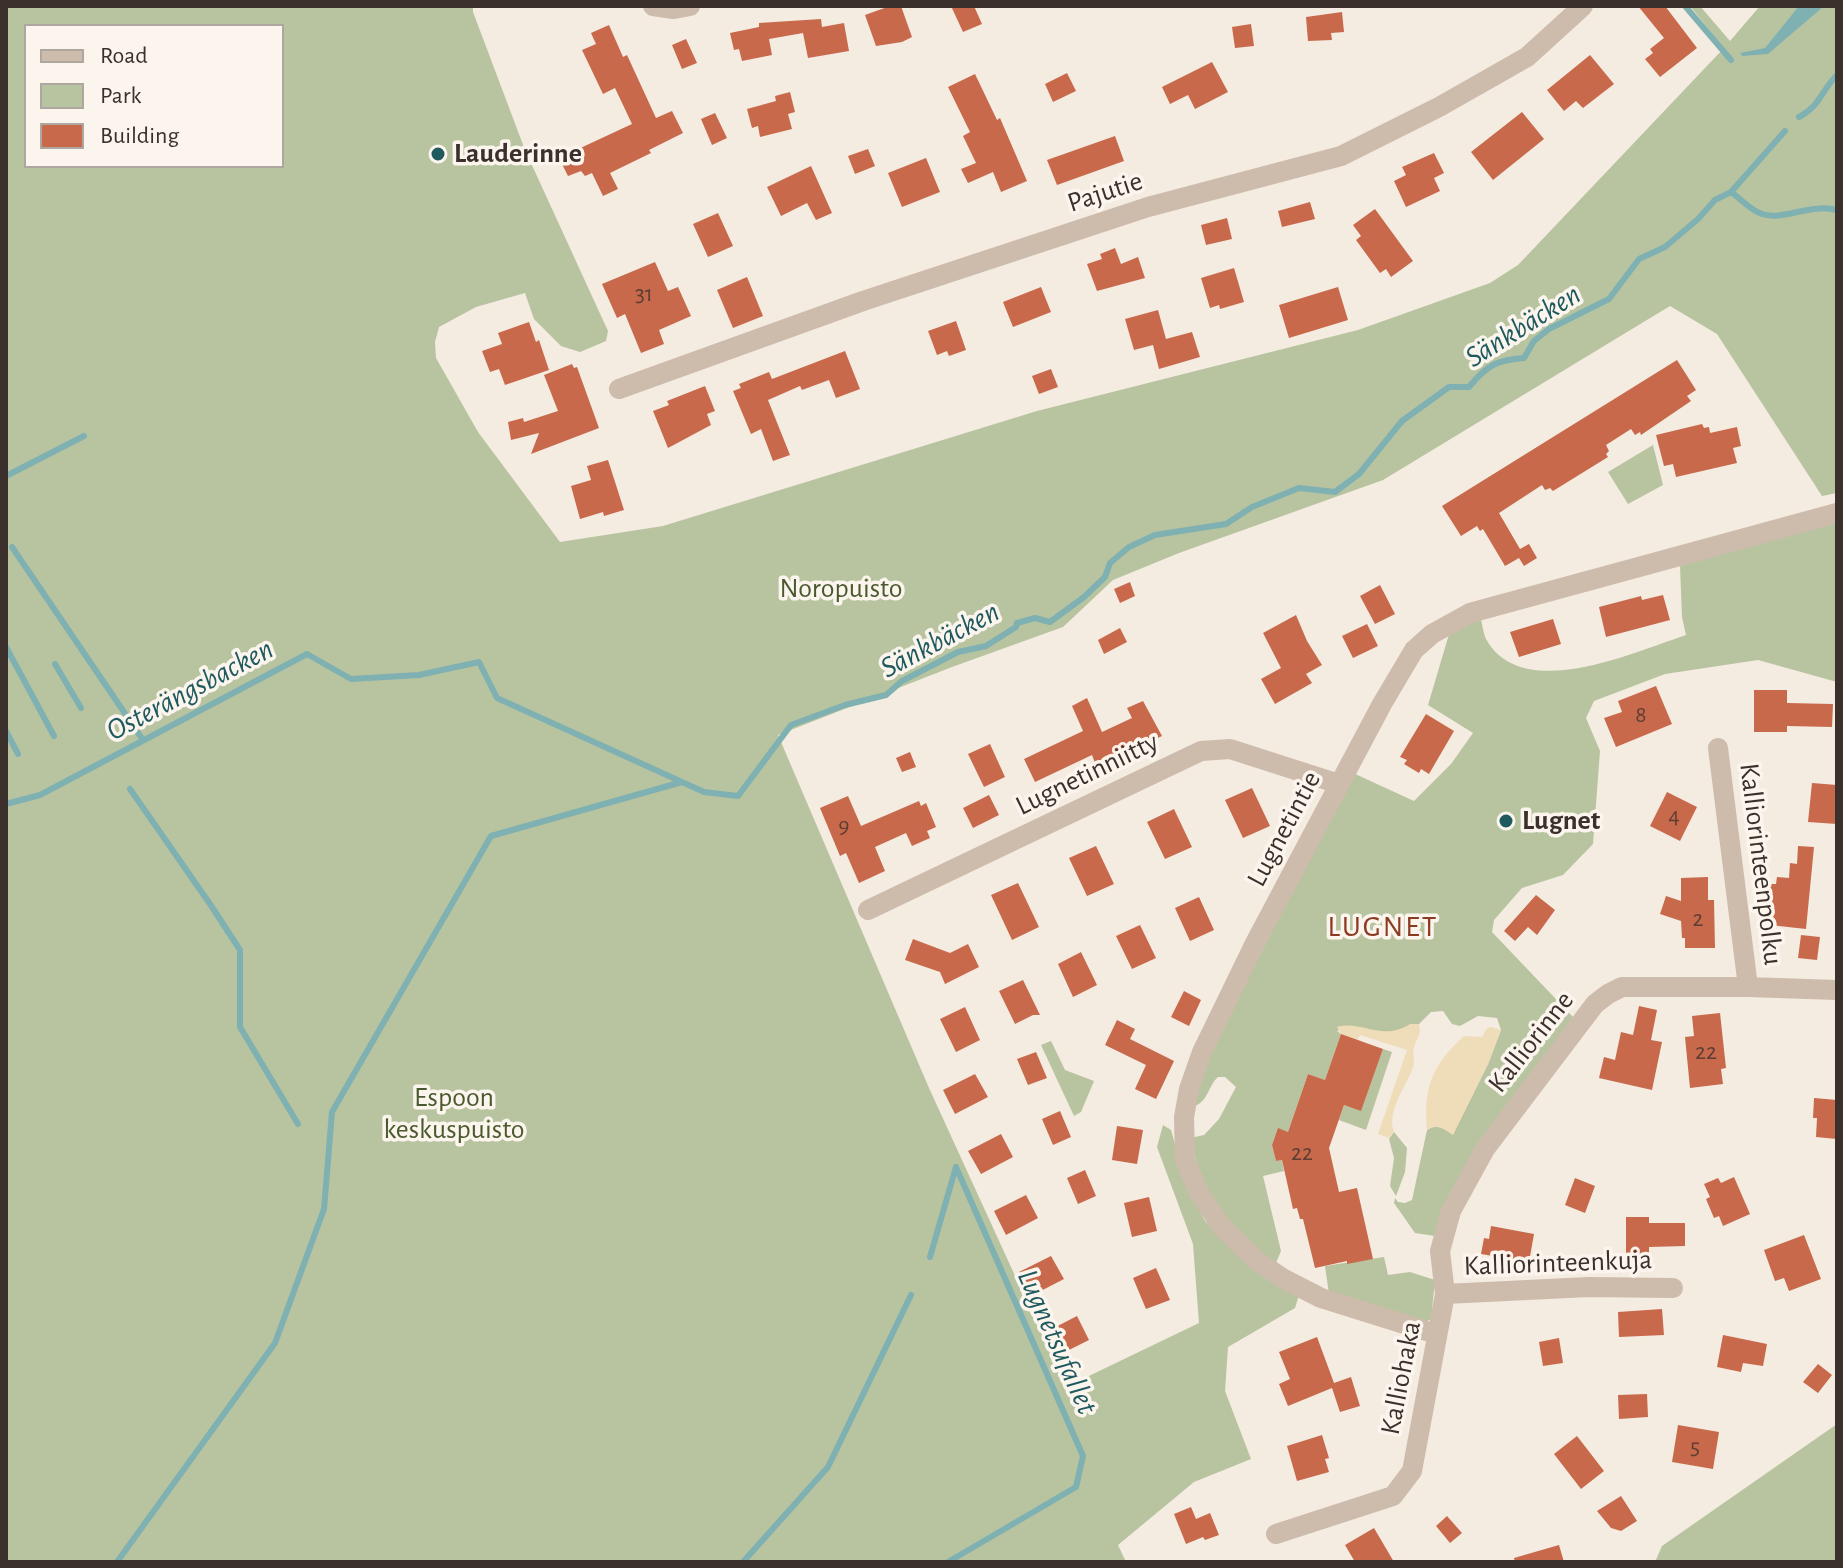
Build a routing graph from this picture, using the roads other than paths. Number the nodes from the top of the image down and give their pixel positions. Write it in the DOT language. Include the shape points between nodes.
graph roads {
  1 [pos="653,6"];
  2 [pos="690,6"];
  3 [pos="1583,6"];
  4 [pos="619,389"];
  5 [pos="1837,513"];
  6 [pos="1718,748"];
  7 [pos="1339,784"];
  8 [pos="868,910"];
  9 [pos="1748,987"];
  10 [pos="1837,990"];
  11 [pos="1673,1288"];
  12 [pos="1445,1294"];
  13 [pos="1436,1334"];
  14 [pos="1276,1534"];
  1 -- 2 [label="street"];
  3 -- 4 [label="street, Pajutie" via="1527,57 1341,156 1148,207"];
  5 -- 7 [label="street, Lugnetintie" via="1460,618 1414,650"];
  6 -- 9 [label="street, Kalliorinteenpolku"];
  7 -- 8 [label="street, Lugnetinniitty" via="1230,749 1201,751"];
  7 -- 13 [label="street, Lugnetintie" via="1202,1052 1184,1117 1185,1159 1221,1226 1257,1261 1321,1298"];
  9 -- 10 [label="street, Kalliorinne"];
  9 -- 12 [label="street, Kalliorinne" via="1622,987 1595,1004 1464,1183 1440,1251"];
  11 -- 12 [label="street, Kalliorinteenkuja"];
  12 -- 13 [label="street, Kalliohaka"];
  13 -- 14 [label="street, Kalliohaka" via="1412,1471 1393,1496"];
}
